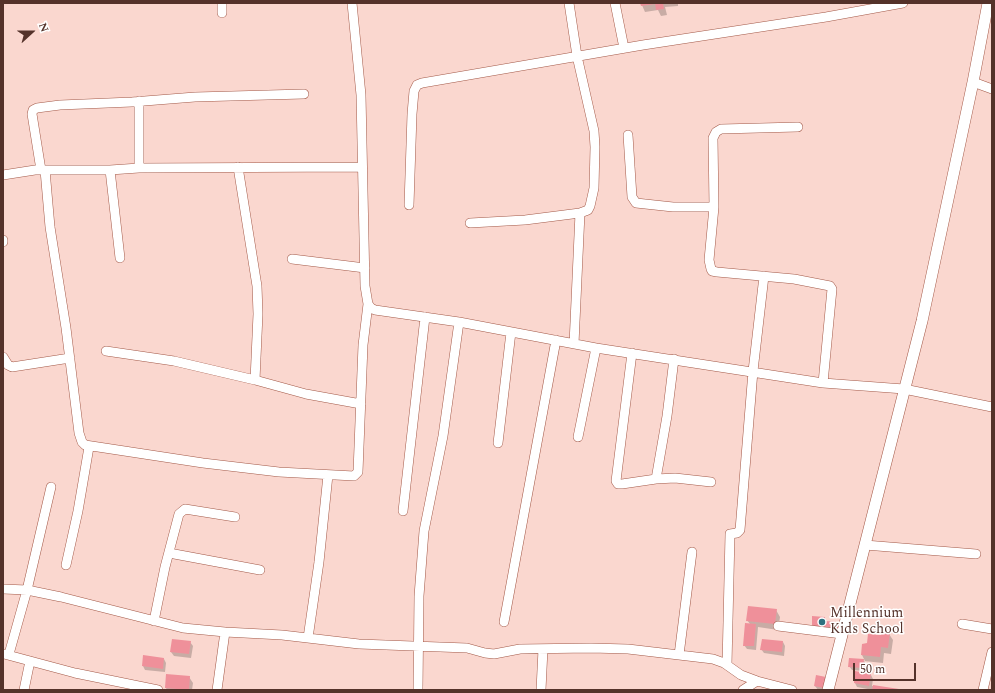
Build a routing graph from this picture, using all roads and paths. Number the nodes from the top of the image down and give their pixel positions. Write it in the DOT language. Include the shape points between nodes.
graph roads {
  1 [pos="222,3"];
  2 [pos="352,3"];
  3 [pos="569,3"];
  4 [pos="615,3"];
  5 [pos="903,3"];
  6 [pos="988,3"];
  7 [pos="222,13"];
  8 [pos="624,48"];
  9 [pos="578,56"];
  10 [pos="973,82"];
  11 [pos="992,89"];
  12 [pos="304,94"];
  13 [pos="140,102"];
  14 [pos="798,127"];
  15 [pos="628,135"];
  16 [pos="238,167"];
  17 [pos="362,167"];
  18 [pos="139,168"];
  19 [pos="43,170"];
  20 [pos="110,170"];
  21 [pos="3,175"];
  22 [pos="409,205"];
  23 [pos="714,208"];
  24 [pos="580,213"];
  25 [pos="470,223"];
  26 [pos="120,258"];
  27 [pos="292,259"];
  28 [pos="365,268"];
  29 [pos="764,276"];
  30 [pos="368,304"];
  31 [pos="425,317"];
  32 [pos="459,322"];
  33 [pos="511,332"];
  34 [pos="556,340"];
  35 [pos="574,344"];
  36 [pos="596,348"];
  37 [pos="106,351"];
  38 [pos="632,353"];
  39 [pos="3,357"];
  40 [pos="70,358"];
  41 [pos="674,359"];
  42 [pos="753,371"];
  43 [pos="255,380"];
  44 [pos="823,383"];
  45 [pos="904,389"];
  46 [pos="361,404"];
  47 [pos="992,407"];
  48 [pos="578,438"];
  49 [pos="498,444"];
  50 [pos="89,447"];
  51 [pos="328,475"];
  52 [pos="656,479"];
  53 [pos="711,482"];
  54 [pos="51,488"];
  55 [pos="403,511"];
  56 [pos="234,517"];
  57 [pos="865,545"];
  58 [pos="692,552"];
  59 [pos="169,553"];
  60 [pos="976,554"];
  61 [pos="66,565"];
  62 [pos="260,570"];
  63 [pos="3,589"];
  64 [pos="28,590"];
  65 [pos="154,621"];
  66 [pos="504,622"];
  67 [pos="962,624"];
  68 [pos="778,626"];
  69 [pos="992,629"];
  70 [pos="225,632"];
  71 [pos="842,634"];
  72 [pos="308,638"];
  73 [pos="418,646"];
  74 [pos="543,649"];
  75 [pos="992,652"];
  76 [pos="6,654"];
  77 [pos="679,655"];
  78 [pos="30,661"];
  79 [pos="727,665"];
  80 [pos="757,681"];
  81 [pos="24,690"];
  82 [pos="158,690"];
  83 [pos="217,690"];
  84 [pos="418,690"];
  85 [pos="541,690"];
  86 [pos="743,690"];
  87 [pos="792,690"];
  88 [pos="828,690"];
  89 [pos="982,690"];
  1 -- 7 [label="street"];
  2 -- 17 [label="street" via="361,95"];
  3 -- 9 [label="street"];
  4 -- 8 [label="street"];
  5 -- 8 [label="street"];
  6 -- 10 [label="main road"];
  8 -- 9 [label="street"];
  9 -- 22 [label="street" via="417,85 412,114"];
  9 -- 24 [label="street" via="591,114 595,148 593,199 588,210"];
  10 -- 11 [label="street"];
  10 -- 45 [label="main road" via="922,321"];
  12 -- 13 [label="street" via="195,97"];
  13 -- 18 [label="street"];
  13 -- 19 [label="street" via="60,105 33,110"];
  14 -- 23 [label="street" via="716,132 713,138"];
  15 -- 23 [label="street" via="632,197 636,203"];
  16 -- 17 [label="street"];
  16 -- 18 [label="street"];
  16 -- 43 [label="street" via="257,286"];
  17 -- 28 [label="street"];
  18 -- 20 [label="street"];
  19 -- 20 [label="street"];
  19 -- 21 [label="street"];
  19 -- 40 [label="street"];
  20 -- 26 [label="street"];
  23 -- 29 [label="street" via="709,260 712,271"];
  24 -- 25 [label="street"];
  24 -- 35 [label="street"];
  27 -- 28 [label="street"];
  28 -- 30 [label="street"];
  29 -- 42 [label="street"];
  29 -- 44 [label="street" via="794,279 830,286 832,289"];
  30 -- 31 [label="street" via="375,310"];
  30 -- 46 [label="street" via="363,345"];
  31 -- 32 [label="street"];
  31 -- 55 [label="street"];
  32 -- 33 [label="street"];
  32 -- 73 [label="street" via="443,436 424,531"];
  33 -- 34 [label="street"];
  33 -- 49 [label="street"];
  34 -- 35 [label="street"];
  34 -- 66 [label="street"];
  35 -- 36 [label="street"];
  36 -- 38 [label="street"];
  36 -- 48 [label="street"];
  37 -- 43 [label="street" via="174,361"];
  38 -- 41 [label="street"];
  38 -- 52 [label="street" via="616,481 622,484"];
  39 -- 40 [label="street" via="12,367"];
  40 -- 50 [label="street" via="79,433 82,442"];
  41 -- 42 [label="street"];
  41 -- 52 [label="street"];
  42 -- 44 [label="street"];
  42 -- 79 [label="street" via="740,530 737,533 732,532 730,536"];
  43 -- 46 [label="street" via="306,394"];
  44 -- 45 [label="street"];
  45 -- 47 [label="street"];
  45 -- 57 [label="main road"];
  46 -- 51 [label="street" via="358,472 348,477"];
  50 -- 51 [label="street" via="279,472"];
  50 -- 61 [label="street"];
  51 -- 72 [label="street"];
  52 -- 53 [label="street" via="675,478"];
  54 -- 64 [label="street"];
  56 -- 59 [label="street" via="185,509 179,514"];
  57 -- 60 [label="street"];
  57 -- 71 [label="main road"];
  58 -- 77 [label="street"];
  59 -- 62 [label="street"];
  59 -- 65 [label="street"];
  63 -- 64 [label="street"];
  64 -- 65 [label="street"];
  64 -- 76 [label="street"];
  65 -- 70 [label="street" via="183,628"];
  67 -- 69 [label="street"];
  68 -- 71 [label="street"];
  70 -- 72 [label="street"];
  70 -- 83 [label="street"];
  71 -- 88 [label="main road"];
  72 -- 73 [label="street" via="359,644"];
  73 -- 74 [label="street" via="467,648 494,654 520,649"];
  73 -- 84 [label="street"];
  74 -- 77 [label="street" via="628,649"];
  74 -- 85 [label="street"];
  75 -- 89 [label="street"];
  76 -- 78 [label="street"];
  77 -- 79 [label="street" via="713,658"];
  78 -- 81 [label="street"];
  78 -- 82 [label="street"];
  79 -- 80 [label="street"];
  80 -- 86 [label="street"];
  80 -- 87 [label="street"];
}
